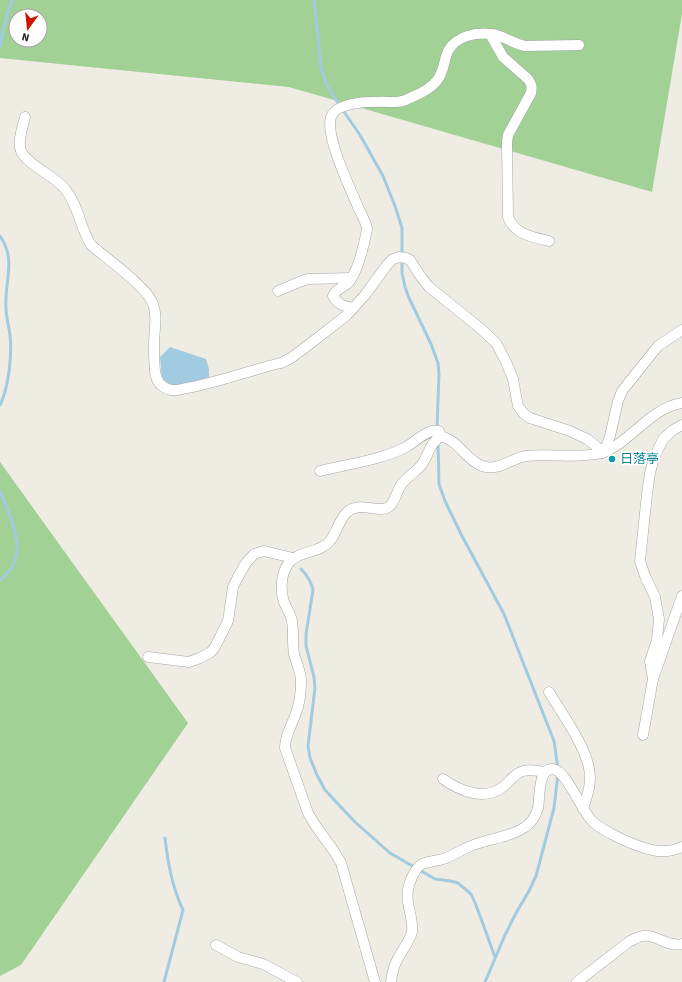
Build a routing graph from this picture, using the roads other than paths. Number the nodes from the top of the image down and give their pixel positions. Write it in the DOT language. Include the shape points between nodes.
graph roads {
  1 [pos="490,34"];
  2 [pos="579,45"];
  3 [pos="25,117"];
  4 [pos="549,241"];
  5 [pos="351,278"];
  6 [pos="278,291"];
  7 [pos="353,308"];
  8 [pos="682,330"];
  9 [pos="682,403"];
  10 [pos="682,425"];
  11 [pos="441,436"];
  12 [pos="602,453"];
  13 [pos="320,471"];
  14 [pos="293,558"];
  15 [pos="682,596"];
  16 [pos="148,657"];
  17 [pos="653,679"];
  18 [pos="548,692"];
  19 [pos="642,735"];
  20 [pos="545,772"];
  21 [pos="443,779"];
  22 [pos="583,809"];
  23 [pos="682,847"];
  24 [pos="682,944"];
  25 [pos="216,945"];
  26 [pos="297,982"];
  27 [pos="375,982"];
  28 [pos="391,982"];
  29 [pos="577,982"];
  1 -- 2 [label="lane" via="525,46"];
  1 -- 4 [label="lane" via="503,57 532,84 530,93 508,135 508,217 514,228 522,234"];
  1 -- 5 [label="lane" via="460,38 448,51 438,80 414,96 403,101 378,101 336,109 331,118 332,140 367,229"];
  3 -- 7 [label="lane" via="20,145 22,152 65,188 91,245 147,294 153,304 156,317 156,380 165,388 178,390 281,363 311,343"];
  5 -- 6 [label="lane" via="308,279"];
  5 -- 7 [label="lane" via="333,296 336,302"];
  7 -- 12 [label="lane" via="393,259 399,257 410,260 429,287 496,343 513,379 518,406 524,414 587,439"];
  8 -- 12 [label="lane" via="658,346 622,391 610,436"];
  9 -- 12 [label="lane" via="675,404 649,419 622,442"];
  10 -- 17 [label="lane" via="663,439 654,458 647,494 640,561 654,597 658,620 658,640 650,661"];
  11 -- 12 [label="lane" via="453,441 480,466 486,467 495,467 526,456 581,456"];
  11 -- 13 [label="lane" via="439,431 432,431 396,452"];
  11 -- 14 [label="lane" via="431,445 422,464 401,485 390,506 380,509 362,506 346,512 329,542"];
  14 -- 16 [label="lane" via="264,551 254,554 246,563 233,587 228,621 211,652 189,662"];
  14 -- 27 [label="lane" via="284,572 282,591 292,622 294,655 302,679 297,712 285,740 285,748 308,813 341,863"];
  15 -- 17 [label="lane"];
  17 -- 19 [label="lane"];
  18 -- 22 [label="lane" via="580,744 588,764 590,778"];
  20 -- 21 [label="lane" via="522,771 493,793 482,794 465,791"];
  20 -- 22 [label="lane" via="555,769 562,773"];
  20 -- 28 [label="lane" via="541,779 538,808 525,827 418,867 407,892 412,933 396,962"];
  22 -- 23 [label="lane" via="592,821 602,828 637,845 653,850"];
  24 -- 29 [label="lane" via="674,945 639,936"];
  25 -- 26 [label="lane" via="238,957 263,964"];
}
